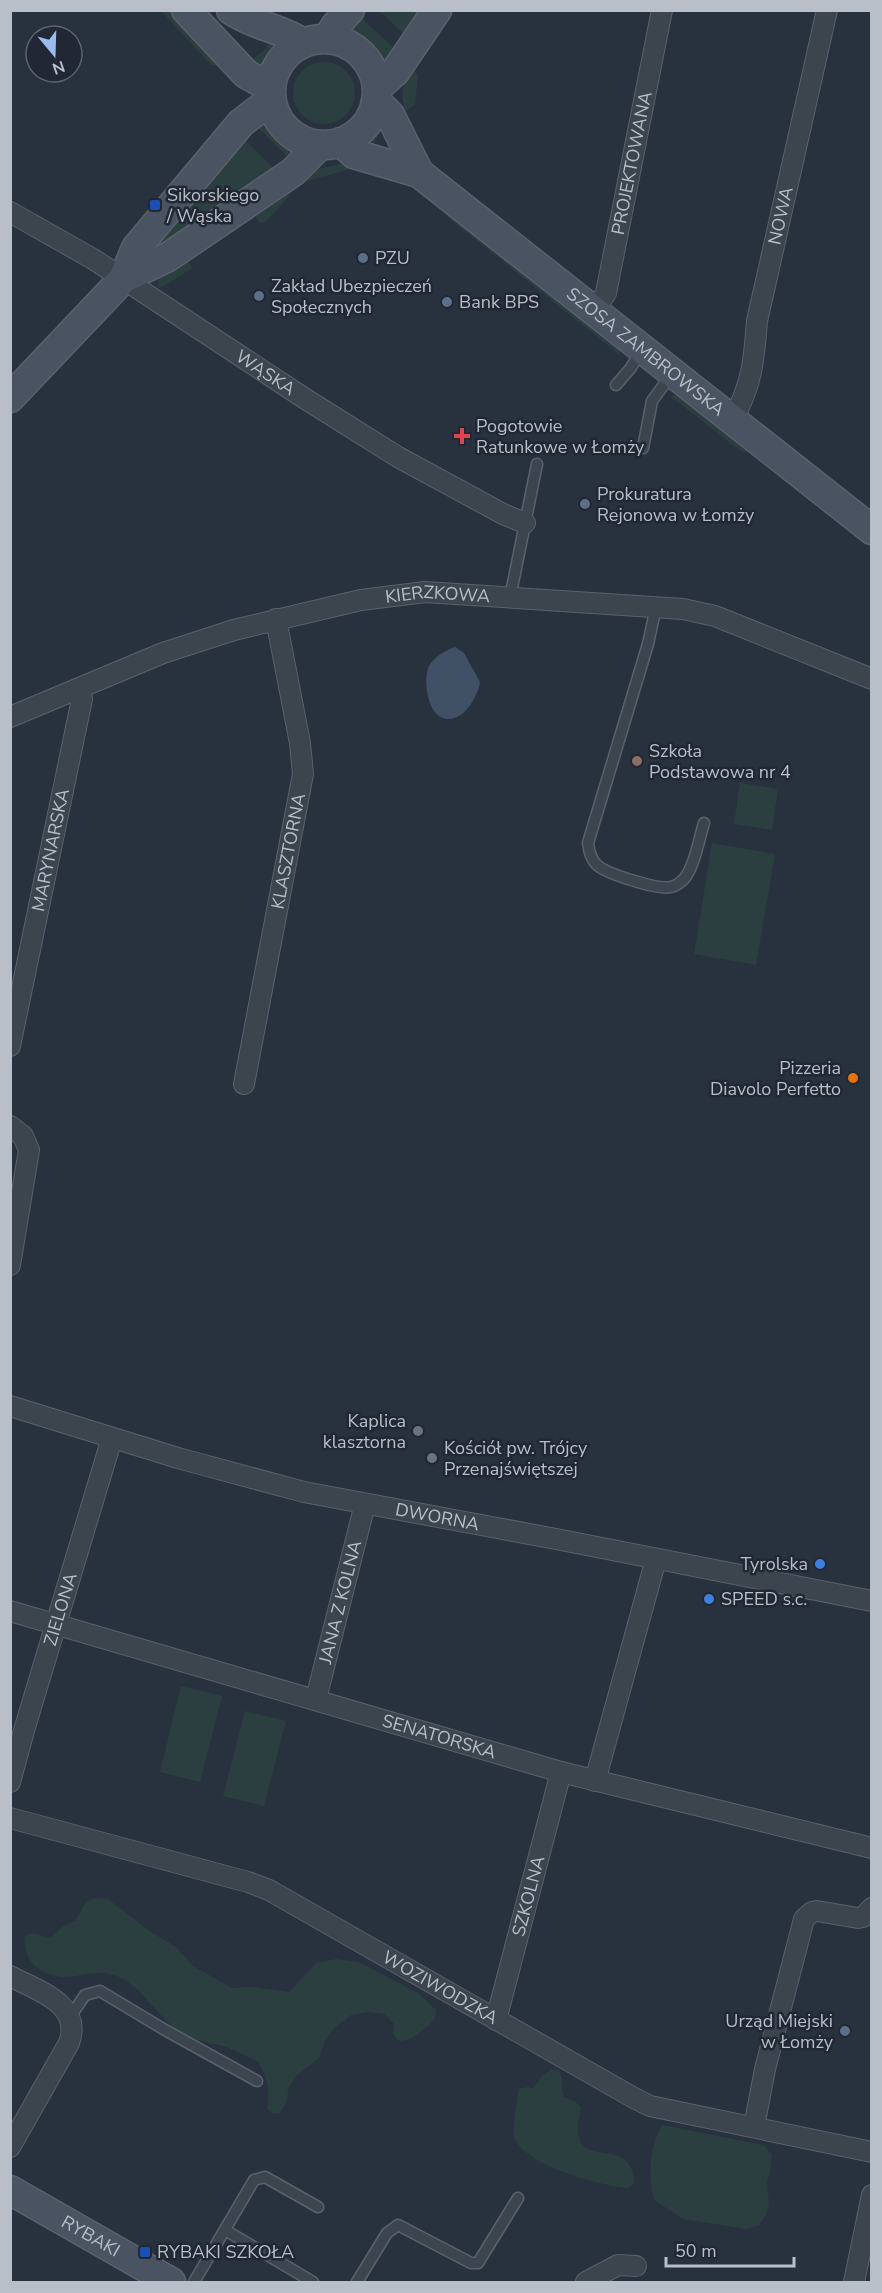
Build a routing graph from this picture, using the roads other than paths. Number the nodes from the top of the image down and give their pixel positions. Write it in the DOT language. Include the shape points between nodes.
graph roads {
  1 [pos="186,10"];
  2 [pos="437,10"];
  3 [pos="662,10"];
  4 [pos="827,10"];
  5 [pos="236,13"];
  6 [pos="321,30"];
  7 [pos="218,44"];
  8 [pos="246,74"];
  9 [pos="271,94"];
  10 [pos="385,94"];
  11 [pos="248,117"];
  12 [pos="330,150"];
  13 [pos="419,173"];
  14 [pos="10,212"];
  15 [pos="123,279"];
  16 [pos="594,311"];
  17 [pos="642,349"];
  18 [pos="672,373"];
  19 [pos="616,386"];
  20 [pos="10,398"];
  21 [pos="732,421"];
  22 [pos="643,448"];
  23 [pos="537,464"];
  24 [pos="525,523"];
  25 [pos="872,530"];
  26 [pos="510,598"];
  27 [pos="656,607"];
  28 [pos="276,619"];
  29 [pos="872,679"];
  30 [pos="79,689"];
  31 [pos="10,717"];
  32 [pos="704,823"];
  33 [pos="14,1010"];
  34 [pos="10,1046"];
  35 [pos="244,1084"];
  36 [pos="10,1126"];
  37 [pos="10,1265"];
  38 [pos="10,1406"];
  39 [pos="112,1438"];
  40 [pos="365,1504"];
  41 [pos="656,1559"];
  42 [pos="872,1601"];
  43 [pos="10,1611"];
  44 [pos="57,1624"];
  45 [pos="316,1699"];
  46 [pos="561,1772"];
  47 [pos="595,1781"];
  48 [pos="10,1782"];
  49 [pos="10,1818"];
  50 [pos="872,1848"];
  51 [pos="872,1908"];
  52 [pos="10,1976"];
  53 [pos="70,2017"];
  54 [pos="496,2020"];
  55 [pos="257,2081"];
  56 [pos="754,2127"];
  57 [pos="10,2147"];
  58 [pos="872,2151"];
  59 [pos="10,2190"];
  60 [pos="872,2195"];
  61 [pos="518,2198"];
  62 [pos="318,2207"];
  63 [pos="225,2230"];
  64 [pos="636,2266"];
  65 [pos="171,2283"];
  66 [pos="195,2283"];
  67 [pos="313,2283"];
  68 [pos="357,2283"];
  69 [pos="586,2283"];
  70 [pos="854,2283"];
  1 -- 7 [label="street"];
  2 -- 10 [label="street"];
  3 -- 16 [label="street, PROJEKTOWANA" via="606,293"];
  4 -- 21 [label="street, NOWA" via="757,321 754,366"];
  5 -- 6 [label="street"];
  5 -- 7 [label="street" via="234,32"];
  6 -- 9 [label="street" via="293,49 278,66"];
  6 -- 10 [label="street" via="361,54"];
  7 -- 8 [label="street"];
  8 -- 9 [label="street"];
  8 -- 11 [label="street"];
  9 -- 11 [label="street"];
  9 -- 12 [label="street" via="274,112 288,131"];
  10 -- 12 [label="street" via="365,126"];
  10 -- 13 [label="street, SZOSA ZAMBROWSKA"];
  11 -- 15 [label="street" via="136,248"];
  12 -- 13 [label="street, SZOSA ZAMBROWSKA"];
  12 -- 15 [label="street" via="168,257"];
  13 -- 16 [label="street, SZOSA ZAMBROWSKA"];
  14 -- 15 [label="street, WĄSKA"];
  15 -- 20 [label="street"];
  15 -- 24 [label="street, WĄSKA" via="390,452"];
  16 -- 17 [label="street, SZOSA ZAMBROWSKA"];
  17 -- 18 [label="street, SZOSA ZAMBROWSKA"];
  17 -- 19 [label="lane"];
  18 -- 21 [label="street, SZOSA ZAMBROWSKA"];
  18 -- 22 [label="lane" via="652,401"];
  21 -- 25 [label="street, SZOSA ZAMBROWSKA"];
  23 -- 24 [label="lane"];
  24 -- 26 [label="lane"];
  26 -- 27 [label="street, KIERZKOWA"];
  26 -- 28 [label="street, KIERZKOWA" via="425,592 361,600"];
  27 -- 29 [label="street, KIERZKOWA" via="715,616"];
  27 -- 32 [label="lane" via="588,843 589,851 605,871 670,888 685,878 690,869"];
  28 -- 30 [label="street, KIERZKOWA" via="164,653"];
  28 -- 35 [label="street, KLASZTORNA" via="303,774"];
  30 -- 31 [label="street, KIERZKOWA"];
  30 -- 33 [label="street, MARYNARSKA" via="82,699"];
  33 -- 34 [label="street, MARYNARSKA"];
  36 -- 37 [label="street" via="23,1136 29,1150"];
  38 -- 39 [label="street, DWORNA"];
  39 -- 40 [label="street, DWORNA" via="281,1486"];
  39 -- 44 [label="street, ZIELONA"];
  40 -- 41 [label="street, DWORNA"];
  40 -- 45 [label="street, JANA Z KOLNA"];
  41 -- 42 [label="street, DWORNA"];
  41 -- 47 [label="street"];
  43 -- 44 [label="street, SENATORSKA"];
  44 -- 45 [label="street, SENATORSKA"];
  44 -- 48 [label="street, ZIELONA"];
  45 -- 46 [label="street, SENATORSKA"];
  46 -- 47 [label="street, SENATORSKA"];
  46 -- 54 [label="street, SZKOLNA"];
  47 -- 50 [label="street, SENATORSKA"];
  49 -- 54 [label="street, WOZIWODZKA" via="259,1886"];
  51 -- 56 [label="street" via="858,1918 817,1911 804,1919"];
  52 -- 53 [label="street" via="58,2002"];
  53 -- 55 [label="lane" via="85,1995 100,1991"];
  53 -- 57 [label="street" via="73,2032 69,2043"];
  54 -- 56 [label="street, WOZIWODZKA" via="650,2106"];
  56 -- 58 [label="street, WOZIWODZKA"];
  59 -- 65 [label="street, RYBAKI"];
  60 -- 70 [label="street"];
  61 -- 68 [label="lane" via="477,2263 471,2264 398,2225 387,2233"];
  62 -- 63 [label="lane" via="270,2179 259,2178 251,2183"];
  63 -- 66 [label="lane"];
  63 -- 67 [label="lane"];
  64 -- 69 [label="street" via="618,2265"];
}
